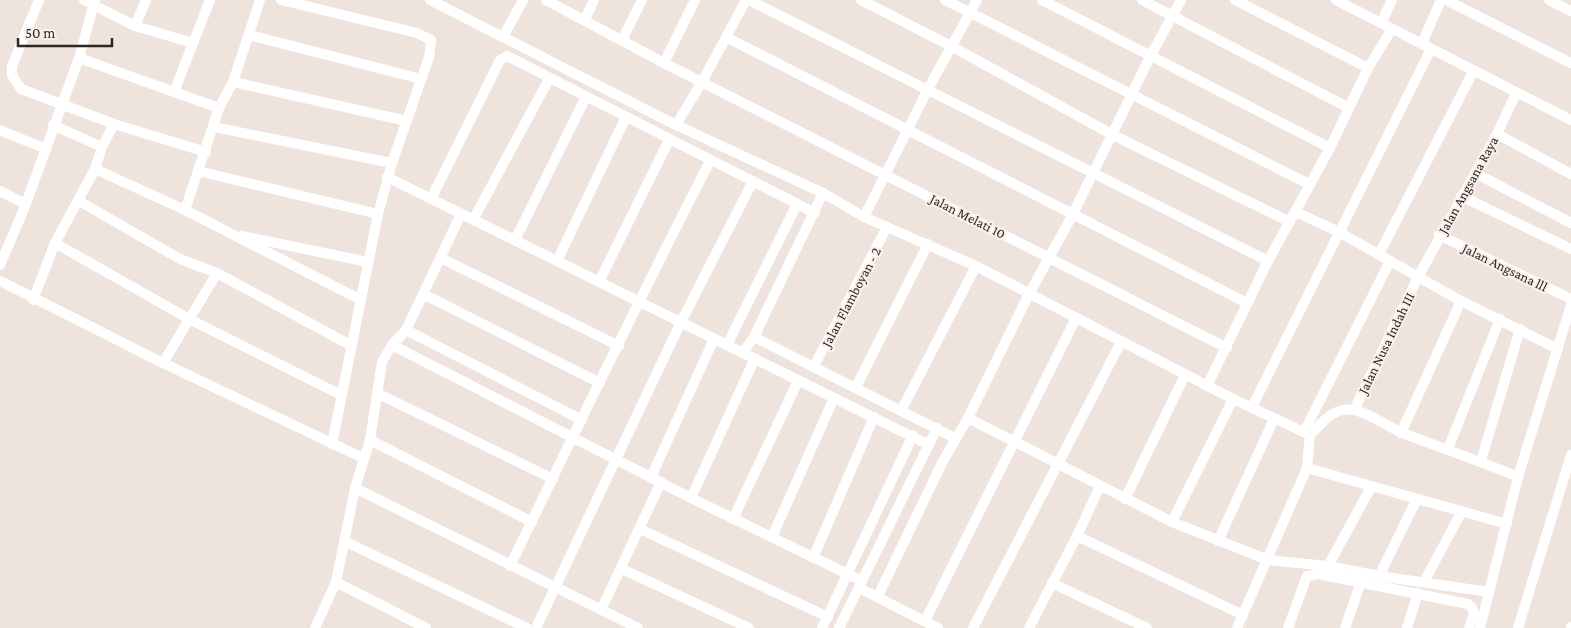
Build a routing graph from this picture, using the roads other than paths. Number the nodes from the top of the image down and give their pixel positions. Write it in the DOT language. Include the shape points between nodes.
graph roads {
  1 [pos="39,0"];
  2 [pos="146,0"];
  3 [pos="210,0"];
  4 [pos="260,0"];
  5 [pos="281,0"];
  6 [pos="430,0"];
  7 [pos="523,0"];
  8 [pos="547,0"];
  9 [pos="594,0"];
  10 [pos="642,0"];
  11 [pos="695,0"];
  12 [pos="748,0"];
  13 [pos="861,0"];
  14 [pos="945,0"];
  15 [pos="977,0"];
  16 [pos="1042,0"];
  17 [pos="1142,0"];
  18 [pos="1182,0"];
  19 [pos="1235,0"];
  20 [pos="1339,0"];
  21 [pos="1392,0"];
  22 [pos="1441,0"];
  23 [pos="1446,0"];
  24 [pos="1549,0"];
  25 [pos="91,1"];
  26 [pos="1571,11"];
  27 [pos="970,13"];
  28 [pos="1173,16"];
  29 [pos="585,19"];
  30 [pos="1381,23"];
  31 [pos="135,26"];
  32 [pos="1392,29"];
  33 [pos="248,35"];
  34 [pos="503,37"];
  35 [pos="726,37"];
  36 [pos="622,40"];
  37 [pos="193,43"];
  38 [pos="1422,43"];
  39 [pos="952,46"];
  40 [pos="1432,49"];
  41 [pos="1151,55"];
  42 [pos="79,58"];
  43 [pos="664,63"];
  44 [pos="1571,63"];
  45 [pos="1368,68"];
  46 [pos="1474,70"];
  47 [pos="421,78"];
  48 [pos="549,78"];
  49 [pos="233,82"];
  50 [pos="702,82"];
  51 [pos="928,89"];
  52 [pos="174,92"];
  53 [pos="1516,93"];
  54 [pos="1133,94"];
  55 [pos="586,97"];
  56 [pos="61,103"];
  57 [pos="219,108"];
  58 [pos="1349,108"];
  59 [pos="626,117"];
  60 [pos="1571,120"];
  61 [pos="407,121"];
  62 [pos="114,124"];
  63 [pos="676,124"];
  64 [pos="53,125"];
  65 [pos="214,127"];
  66 [pos="0,130"];
  67 [pos="908,132"];
  68 [pos="1497,134"];
  69 [pos="1114,135"];
  70 [pos="669,140"];
  71 [pos="102,147"];
  72 [pos="1330,148"];
  73 [pos="46,150"];
  74 [pos="206,152"];
  75 [pos="710,161"];
  76 [pos="392,163"];
  77 [pos="96,170"];
  78 [pos="198,170"];
  79 [pos="1094,172"];
  80 [pos="1474,173"];
  81 [pos="885,174"];
  82 [pos="1571,174"];
  83 [pos="387,177"];
  84 [pos="753,181"];
  85 [pos="1309,184"];
  86 [pos="0,191"];
  87 [pos="823,193"];
  88 [pos="1461,196"];
  89 [pos="431,199"];
  90 [pos="79,201"];
  91 [pos="25,204"];
  92 [pos="797,204"];
  93 [pos="185,210"];
  94 [pos="1296,212"];
  95 [pos="815,213"];
  96 [pos="378,214"];
  97 [pos="461,214"];
  98 [pos="864,216"];
  99 [pos="1072,216"];
  100 [pos="473,220"];
  101 [pos="1290,222"];
  102 [pos="1571,223"];
  103 [pos="887,227"];
  104 [pos="1339,232"];
  105 [pos="229,233"];
  106 [pos="1439,236"];
  107 [pos="515,240"];
  108 [pos="55,243"];
  109 [pos="928,244"];
  110 [pos="4,246"];
  111 [pos="1571,249"];
  112 [pos="1378,254"];
  113 [pos="440,258"];
  114 [pos="1050,258"];
  115 [pos="557,261"];
  116 [pos="1268,261"];
  117 [pos="1390,261"];
  118 [pos="368,262"];
  119 [pos="0,265"];
  120 [pos="976,266"];
  121 [pos="217,273"];
  122 [pos="1418,277"];
  123 [pos="0,282"];
  124 [pos="599,282"];
  125 [pos="423,294"];
  126 [pos="1029,294"];
  127 [pos="1571,299"];
  128 [pos="33,300"];
  129 [pos="361,300"];
  130 [pos="638,301"];
  131 [pos="1461,301"];
  132 [pos="1247,303"];
  133 [pos="1571,305"];
  134 [pos="1076,318"];
  135 [pos="189,319"];
  136 [pos="1500,319"];
  137 [pos="681,322"];
  138 [pos="1520,329"];
  139 [pos="406,330"];
  140 [pos="754,337"];
  141 [pos="714,339"];
  142 [pos="1121,342"];
  143 [pos="392,344"];
  144 [pos="727,344"];
  145 [pos="352,346"];
  146 [pos="618,346"];
  147 [pos="1227,348"];
  148 [pos="1558,349"];
  149 [pos="743,352"];
  150 [pos="754,358"];
  151 [pos="163,364"];
  152 [pos="814,366"];
  153 [pos="1185,375"];
  154 [pos="798,381"];
  155 [pos="600,383"];
  156 [pos="1207,386"];
  157 [pos="856,387"];
  158 [pos="377,393"];
  159 [pos="341,395"];
  160 [pos="834,398"];
  161 [pos="1233,399"];
  162 [pos="1252,407"];
  163 [pos="902,409"];
  164 [pos="1354,410"];
  165 [pos="874,417"];
  166 [pos="968,418"];
  167 [pos="1274,419"];
  168 [pos="582,420"];
  169 [pos="937,428"];
  170 [pos="1402,433"];
  171 [pos="1307,434"];
  172 [pos="912,436"];
  173 [pos="574,438"];
  174 [pos="955,438"];
  175 [pos="370,440"];
  176 [pos="1013,443"];
  177 [pos="332,444"];
  178 [pos="929,445"];
  179 [pos="1448,449"];
  180 [pos="1571,455"];
  181 [pos="363,458"];
  182 [pos="617,460"];
  183 [pos="1481,461"];
  184 [pos="1056,463"];
  185 [pos="1307,468"];
  186 [pos="917,469"];
  187 [pos="651,477"];
  188 [pos="935,477"];
  189 [pos="1518,477"];
  190 [pos="553,479"];
  191 [pos="661,482"];
  192 [pos="1100,486"];
  193 [pos="1371,487"];
  194 [pos="355,488"];
  195 [pos="691,498"];
  196 [pos="1125,499"];
  197 [pos="1417,499"];
  198 [pos="1462,512"];
  199 [pos="733,519"];
  200 [pos="532,522"];
  201 [pos="1172,522"];
  202 [pos="1508,524"];
  203 [pos="640,529"];
  204 [pos="1077,536"];
  205 [pos="772,538"];
  206 [pos="344,541"];
  207 [pos="1218,541"];
  208 [pos="813,558"];
  209 [pos="1268,560"];
  210 [pos="510,566"];
  211 [pos="1328,566"];
  212 [pos="622,569"];
  213 [pos="847,575"];
  214 [pos="1379,576"];
  215 [pos="336,582"];
  216 [pos="1361,582"];
  217 [pos="1424,582"];
  218 [pos="1052,583"];
  219 [pos="861,584"];
  220 [pos="554,588"];
  221 [pos="1489,592"];
  222 [pos="1418,593"];
  223 [pos="878,596"];
  224 [pos="601,610"];
  225 [pos="1243,615"];
  226 [pos="828,617"];
  227 [pos="925,621"];
  228 [pos="1032,627"];
  229 [pos="315,628"];
  230 [pos="426,628"];
  231 [pos="527,628"];
  232 [pos="536,628"];
  233 [pos="638,628"];
  234 [pos="749,628"];
  235 [pos="822,628"];
  236 [pos="839,628"];
  237 [pos="938,628"];
  238 [pos="973,628"];
  239 [pos="1147,628"];
  240 [pos="1237,628"];
  241 [pos="1288,628"];
  242 [pos="1345,628"];
  243 [pos="1407,628"];
  244 [pos="1469,628"];
  245 [pos="1480,628"];
  246 [pos="1518,628"];
  1 -- 56 [label="street" via="13,59 12,75 21,89"];
  2 -- 31 [label="street"];
  3 -- 37 [label="street"];
  4 -- 33 [label="street"];
  5 -- 47 [label="street" via="416,33 431,40"];
  6 -- 34 [label="street"];
  7 -- 34 [label="street"];
  8 -- 29 [label="street, Jalan Melati 10"];
  9 -- 29 [label="street"];
  10 -- 36 [label="street"];
  11 -- 43 [label="street"];
  12 -- 35 [label="street"];
  12 -- 51 [label="street"];
  13 -- 39 [label="street"];
  14 -- 27 [label="street"];
  15 -- 27 [label="street"];
  16 -- 41 [label="street"];
  17 -- 28 [label="street"];
  18 -- 28 [label="street"];
  19 -- 45 [label="street"];
  20 -- 30 [label="street"];
  21 -- 30 [label="street"];
  22 -- 38 [label="street"];
  23 -- 44 [label="street"];
  24 -- 26 [label="street"];
  25 -- 31 [label="street"];
  25 -- 42 [label="street"];
  27 -- 39 [label="street"];
  27 -- 54 [label="street"];
  28 -- 41 [label="street"];
  28 -- 58 [label="street"];
  29 -- 36 [label="street, Jalan Melati 10"];
  30 -- 32 [label="street"];
  31 -- 37 [label="street"];
  32 -- 38 [label="street"];
  32 -- 45 [label="street"];
  33 -- 47 [label="street"];
  33 -- 49 [label="street"];
  34 -- 63 [label="street"];
  35 -- 50 [label="street"];
  35 -- 67 [label="street"];
  36 -- 43 [label="street, Jalan Melati 10"];
  37 -- 52 [label="street"];
  38 -- 40 [label="street"];
  39 -- 51 [label="street"];
  39 -- 69 [label="street"];
  40 -- 46 [label="street"];
  40 -- 104 [label="street"];
  41 -- 54 [label="street"];
  41 -- 72 [label="street"];
  42 -- 52 [label="street"];
  42 -- 56 [label="street"];
  43 -- 50 [label="street, Jalan Melati 10"];
  45 -- 58 [label="street"];
  46 -- 53 [label="street"];
  46 -- 112 [label="street"];
  47 -- 61 [label="street"];
  48 -- 55 [label="street"];
  48 -- 89 [label="street" via="512,58 503,57"];
  48 -- 100 [label="street"];
  49 -- 57 [label="street"];
  49 -- 61 [label="street"];
  50 -- 63 [label="street"];
  50 -- 81 [label="street, Jalan Melati 10"];
  51 -- 67 [label="street"];
  51 -- 79 [label="street"];
  52 -- 57 [label="street"];
  53 -- 60 [label="street"];
  53 -- 68 [label="street, Jalan Angsana Raya"];
  54 -- 69 [label="street"];
  54 -- 85 [label="street"];
  55 -- 59 [label="street"];
  55 -- 107 [label="street"];
  56 -- 62 [label="street"];
  56 -- 64 [label="street"];
  57 -- 65 [label="street"];
  58 -- 72 [label="street"];
  59 -- 70 [label="street"];
  59 -- 115 [label="street"];
  61 -- 76 [label="street"];
  62 -- 71 [label="street"];
  62 -- 74 [label="street"];
  63 -- 87 [label="street"];
  64 -- 71 [label="street"];
  64 -- 73 [label="street"];
  65 -- 74 [label="street"];
  65 -- 76 [label="street"];
  66 -- 73 [label="street"];
  67 -- 81 [label="street"];
  67 -- 99 [label="street"];
  68 -- 80 [label="street, Jalan Angsana Raya"];
  68 -- 82 [label="street"];
  69 -- 79 [label="street"];
  69 -- 101 [label="street"];
  70 -- 75 [label="street"];
  70 -- 124 [label="street"];
  71 -- 77 [label="street"];
  72 -- 85 [label="street"];
  73 -- 91 [label="street"];
  74 -- 78 [label="street"];
  75 -- 84 [label="street"];
  75 -- 130 [label="street"];
  76 -- 83 [label="street"];
  77 -- 90 [label="street"];
  77 -- 93 [label="street"];
  78 -- 93 [label="street"];
  78 -- 96 [label="street"];
  79 -- 99 [label="street"];
  79 -- 116 [label="street"];
  80 -- 88 [label="street, Jalan Angsana Raya"];
  80 -- 102 [label="street"];
  81 -- 98 [label="street"];
  81 -- 114 [label="street, Jalan Melati 10"];
  83 -- 89 [label="street"];
  83 -- 96 [label="street"];
  84 -- 92 [label="street"];
  84 -- 137 [label="street"];
  85 -- 94 [label="street"];
  86 -- 91 [label="street"];
  87 -- 95 [label="street"];
  87 -- 98 [label="street"];
  88 -- 106 [label="street, Jalan Angsana Raya"];
  88 -- 111 [label="street"];
  89 -- 97 [label="street"];
  90 -- 108 [label="street"];
  90 -- 121 [label="street" via="180,259"];
  91 -- 110 [label="street"];
  92 -- 95 [label="street"];
  92 -- 144 [label="street"];
  93 -- 105 [label="street"];
  94 -- 101 [label="street"];
  94 -- 104 [label="street"];
  95 -- 140 [label="street"];
  96 -- 118 [label="street"];
  97 -- 100 [label="street"];
  97 -- 113 [label="street"];
  98 -- 103 [label="street"];
  99 -- 114 [label="street"];
  99 -- 132 [label="street"];
  100 -- 107 [label="street"];
  101 -- 116 [label="street"];
  103 -- 109 [label="street"];
  103 -- 152 [label="street, Jalan Flamboyan - 2"];
  104 -- 112 [label="street"];
  104 -- 162 [label="street"];
  105 -- 118 [label="street"];
  105 -- 129 [label="street"];
  106 -- 122 [label="street, Jalan Angsana Raya"];
  106 -- 127 [label="street, Jalan Angsana lll"];
  107 -- 115 [label="street"];
  108 -- 128 [label="street"];
  108 -- 135 [label="street"];
  109 -- 120 [label="street"];
  109 -- 157 [label="street"];
  110 -- 119 [label="street"];
  112 -- 117 [label="street"];
  113 -- 125 [label="street"];
  113 -- 146 [label="street"];
  114 -- 126 [label="street"];
  114 -- 147 [label="street, Jalan Melati 10"];
  115 -- 124 [label="street"];
  116 -- 132 [label="street"];
  117 -- 122 [label="street"];
  117 -- 171 [label="street"];
  118 -- 129 [label="street"];
  120 -- 126 [label="street"];
  120 -- 163 [label="street"];
  121 -- 135 [label="street"];
  121 -- 145 [label="street"];
  122 -- 131 [label="street"];
  122 -- 164 [label="street, Jalan Nusa Indah III"];
  123 -- 128 [label="street"];
  124 -- 130 [label="street"];
  125 -- 139 [label="street"];
  125 -- 155 [label="street"];
  126 -- 134 [label="street"];
  126 -- 166 [label="street"];
  128 -- 151 [label="street"];
  129 -- 145 [label="street"];
  130 -- 137 [label="street"];
  130 -- 146 [label="street"];
  131 -- 136 [label="street"];
  131 -- 170 [label="street"];
  132 -- 147 [label="street"];
  133 -- 148 [label="street"];
  134 -- 142 [label="street"];
  134 -- 176 [label="street"];
  135 -- 151 [label="street"];
  135 -- 159 [label="street"];
  136 -- 138 [label="street"];
  136 -- 179 [label="street"];
  137 -- 141 [label="street"];
  137 -- 182 [label="street"];
  138 -- 148 [label="street"];
  138 -- 183 [label="street"];
  139 -- 143 [label="street"];
  139 -- 168 [label="street"];
  140 -- 149 [label="street"];
  140 -- 152 [label="street"];
  141 -- 144 [label="street"];
  141 -- 187 [label="street"];
  142 -- 153 [label="street"];
  142 -- 184 [label="street"];
  143 -- 158 [label="street" via="382,362"];
  143 -- 173 [label="street"];
  144 -- 149 [label="street"];
  145 -- 159 [label="street"];
  146 -- 155 [label="street"];
  147 -- 156 [label="street"];
  148 -- 189 [label="street"];
  149 -- 150 [label="street"];
  150 -- 154 [label="street"];
  150 -- 195 [label="street"];
  151 -- 177 [label="street"];
  152 -- 157 [label="street"];
  153 -- 156 [label="street"];
  153 -- 196 [label="street"];
  154 -- 160 [label="street"];
  154 -- 199 [label="street"];
  155 -- 168 [label="street"];
  156 -- 161 [label="street"];
  157 -- 163 [label="street"];
  158 -- 175 [label="street"];
  158 -- 190 [label="street"];
  159 -- 177 [label="street"];
  160 -- 165 [label="street"];
  160 -- 205 [label="street"];
  161 -- 162 [label="street"];
  161 -- 201 [label="street"];
  162 -- 167 [label="street"];
  163 -- 169 [label="street"];
  164 -- 170 [label="street"];
  164 -- 171 [label="street" via="1328,416"];
  165 -- 172 [label="street"];
  165 -- 208 [label="street"];
  166 -- 174 [label="street"];
  166 -- 176 [label="street"];
  167 -- 171 [label="street"];
  167 -- 207 [label="street"];
  168 -- 173 [label="street"];
  169 -- 174 [label="street"];
  169 -- 178 [label="street"];
  170 -- 179 [label="street"];
  171 -- 185 [label="street"];
  172 -- 178 [label="street"];
  172 -- 213 [label="street"];
  173 -- 182 [label="street"];
  173 -- 190 [label="street"];
  174 -- 188 [label="street"];
  175 -- 181 [label="street"];
  175 -- 200 [label="street"];
  176 -- 184 [label="street"];
  176 -- 227 [label="street"];
  177 -- 181 [label="street"];
  178 -- 186 [label="street"];
  179 -- 183 [label="street"];
  180 -- 246 [label="street"];
  181 -- 194 [label="street"];
  182 -- 187 [label="street"];
  182 -- 220 [label="street"];
  183 -- 189 [label="street"];
  184 -- 192 [label="street"];
  184 -- 238 [label="street"];
  185 -- 193 [label="street"];
  185 -- 209 [label="street"];
  186 -- 188 [label="street"];
  186 -- 219 [label="street"];
  187 -- 191 [label="street"];
  188 -- 223 [label="street"];
  189 -- 202 [label="street"];
  190 -- 200 [label="street"];
  191 -- 195 [label="street"];
  191 -- 203 [label="street"];
  192 -- 196 [label="street"];
  192 -- 204 [label="street"];
  193 -- 197 [label="street"];
  193 -- 211 [label="street"];
  194 -- 206 [label="street"];
  194 -- 210 [label="street"];
  195 -- 199 [label="street"];
  196 -- 201 [label="street"];
  197 -- 198 [label="street"];
  197 -- 214 [label="street"];
  198 -- 202 [label="street"];
  198 -- 217 [label="street"];
  199 -- 205 [label="street"];
  200 -- 210 [label="street"];
  201 -- 207 [label="street"];
  202 -- 221 [label="street"];
  203 -- 212 [label="street"];
  203 -- 226 [label="street"];
  204 -- 218 [label="street"];
  204 -- 225 [label="street"];
  205 -- 208 [label="street"];
  206 -- 215 [label="street"];
  206 -- 231 [label="street"];
  207 -- 209 [label="street"];
  208 -- 213 [label="street"];
  209 -- 211 [label="street"];
  209 -- 225 [label="street"];
  210 -- 220 [label="street"];
  211 -- 214 [label="street"];
  212 -- 224 [label="street"];
  212 -- 234 [label="street"];
  213 -- 219 [label="street"];
  213 -- 226 [label="street"];
  214 -- 217 [label="street"];
  215 -- 229 [label="street"];
  215 -- 230 [label="street"];
  216 -- 222 [label="street"];
  216 -- 241 [label="street" via="1318,574 1306,576"];
  216 -- 242 [label="street"];
  217 -- 221 [label="street"];
  218 -- 228 [label="street"];
  218 -- 239 [label="street"];
  219 -- 223 [label="street"];
  219 -- 236 [label="street"];
  220 -- 224 [label="street"];
  220 -- 232 [label="street"];
  221 -- 245 [label="street"];
  222 -- 243 [label="street"];
  222 -- 244 [label="street" via="1468,604 1474,614"];
  223 -- 227 [label="street"];
  224 -- 233 [label="street"];
  225 -- 240 [label="street"];
  226 -- 235 [label="street"];
  227 -- 237 [label="street"];
}
